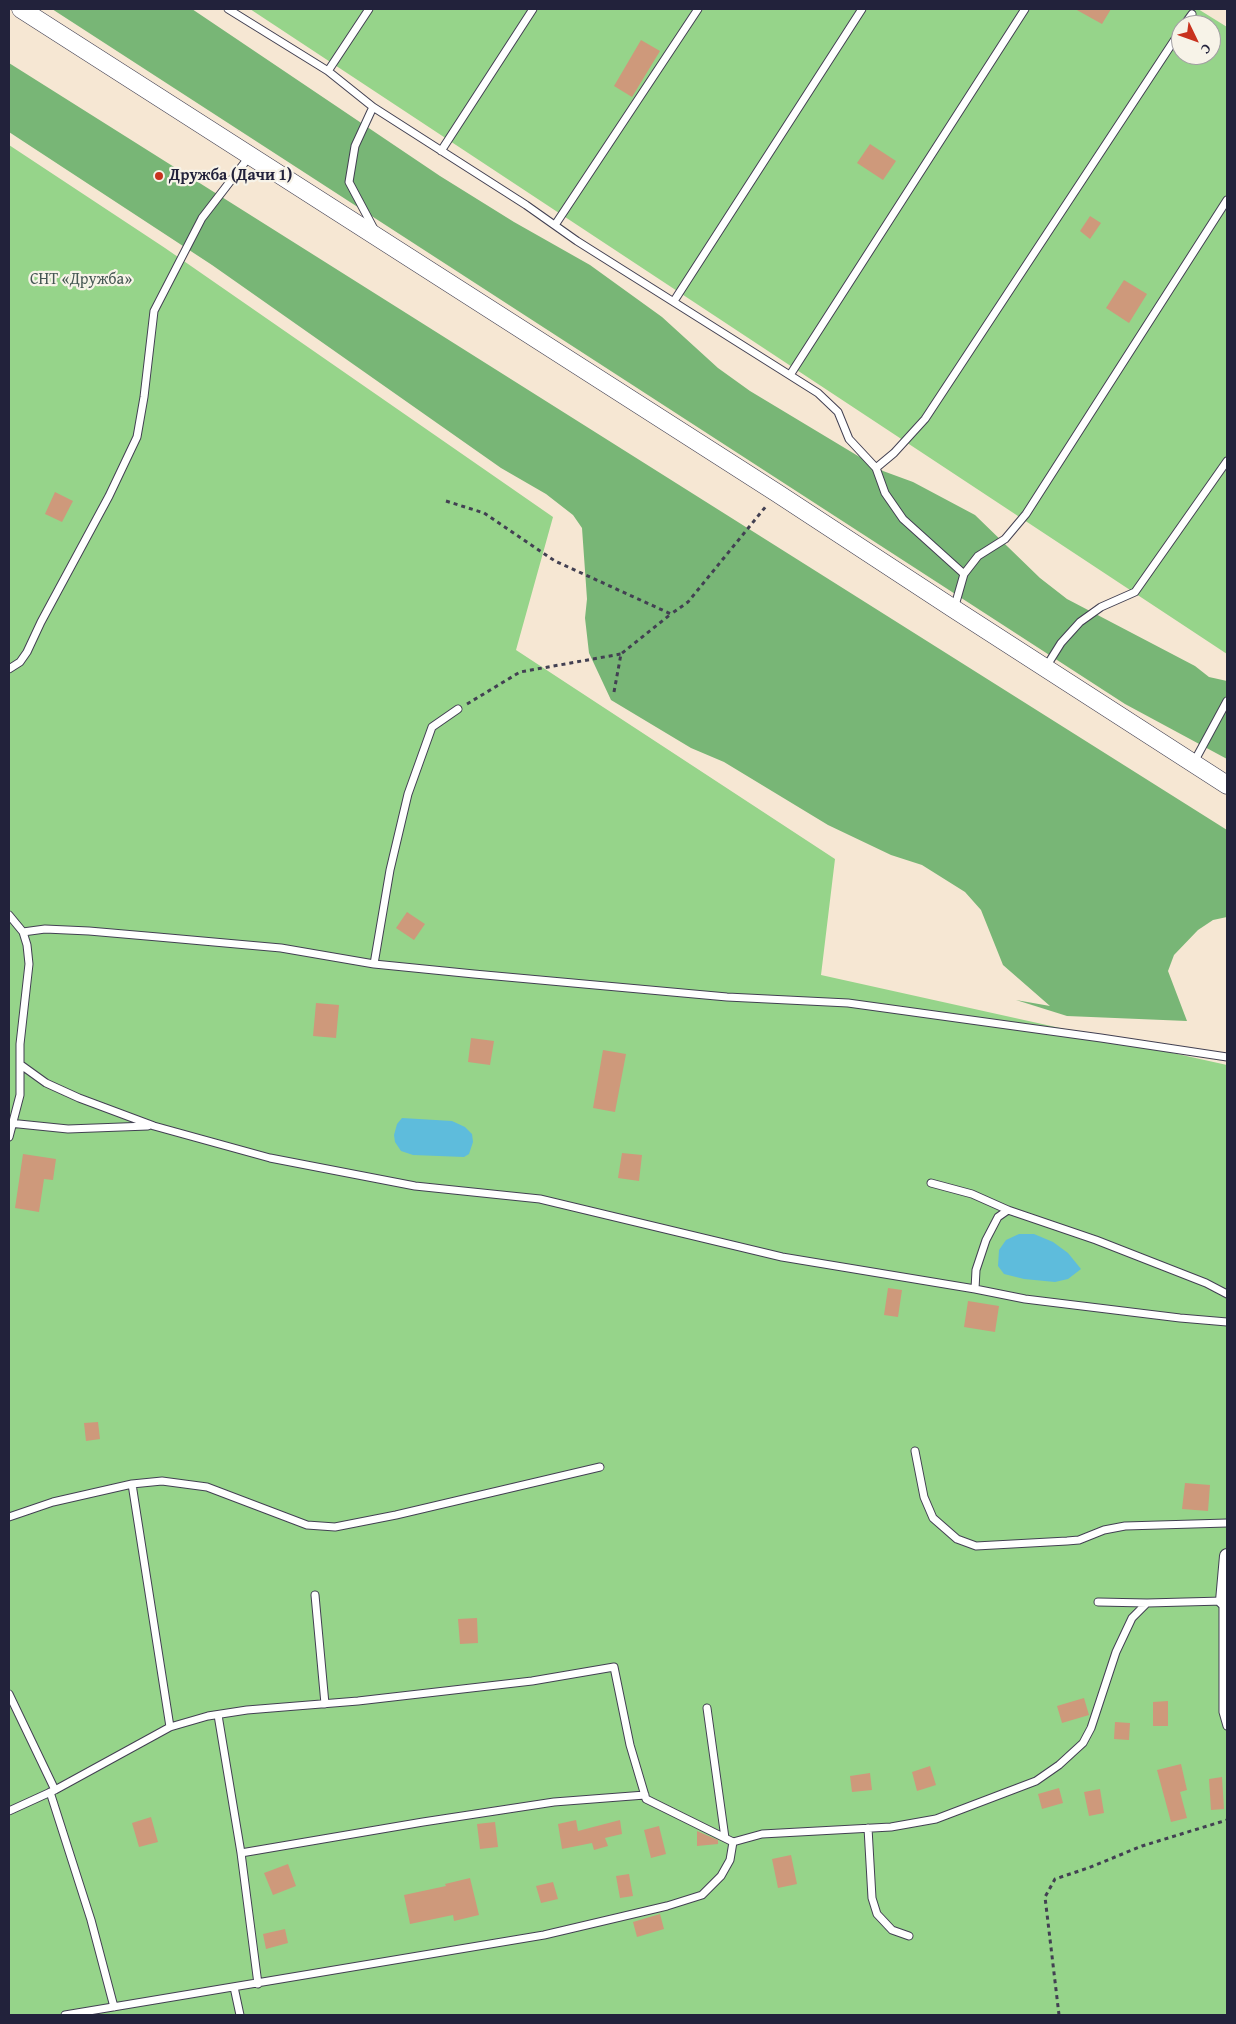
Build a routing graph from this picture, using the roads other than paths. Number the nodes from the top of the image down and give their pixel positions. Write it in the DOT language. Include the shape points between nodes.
graph roads {
  1 [pos="21,9"];
  2 [pos="228,9"];
  3 [pos="369,9"];
  4 [pos="533,9"];
  5 [pos="698,9"];
  6 [pos="862,9"];
  7 [pos="1025,9"];
  8 [pos="1171,45"];
  9 [pos="328,71"];
  10 [pos="373,108"];
  11 [pos="441,151"];
  12 [pos="250,157"];
  13 [pos="1227,200"];
  14 [pos="555,225"];
  15 [pos="379,239"];
  16 [pos="674,301"];
  17 [pos="790,375"];
  18 [pos="1227,461"];
  19 [pos="876,468"];
  20 [pos="964,574"];
  21 [pos="954,609"];
  22 [pos="1045,668"];
  23 [pos="9,669"];
  24 [pos="1227,701"];
  25 [pos="458,709"];
  26 [pos="1193,763"];
  27 [pos="1227,785"];
  28 [pos="9,916"];
  29 [pos="23,932"];
  30 [pos="374,964"];
  31 [pos="1227,1057"];
  32 [pos="20,1065"];
  33 [pos="11,1123"];
  34 [pos="154,1126"];
  35 [pos="9,1137"];
  36 [pos="931,1183"];
  37 [pos="1008,1210"];
  38 [pos="975,1288"];
  39 [pos="1227,1294"];
  40 [pos="1227,1322"];
  41 [pos="915,1451"];
  42 [pos="600,1467"];
  43 [pos="132,1484"];
  44 [pos="9,1517"];
  45 [pos="1227,1524"];
  46 [pos="1227,1556"];
  47 [pos="315,1595"];
  48 [pos="1224,1601"];
  49 [pos="1098,1602"];
  50 [pos="1147,1603"];
  51 [pos="9,1694"];
  52 [pos="326,1704"];
  53 [pos="706,1708"];
  54 [pos="218,1714"];
  55 [pos="1227,1726"];
  56 [pos="170,1727"];
  57 [pos="52,1791"];
  58 [pos="645,1795"];
  59 [pos="9,1811"];
  60 [pos="868,1828"];
  61 [pos="725,1838"];
  62 [pos="733,1842"];
  63 [pos="241,1853"];
  64 [pos="909,1936"];
  65 [pos="258,1984"];
  66 [pos="234,1988"];
  67 [pos="114,2007"];
  68 [pos="65,2015"];
  69 [pos="240,2015"];
  1 -- 12 [label="street"];
  2 -- 9 [label="lane"];
  3 -- 9 [label="lane"];
  4 -- 11 [label="lane"];
  5 -- 14 [label="lane"];
  6 -- 16 [label="lane"];
  7 -- 17 [label="lane"];
  8 -- 19 [label="lane" via="925,419"];
  9 -- 10 [label="lane"];
  10 -- 11 [label="lane"];
  10 -- 15 [label="lane" via="355,146 349,182"];
  11 -- 14 [label="lane"];
  12 -- 15 [label="street"];
  12 -- 23 [label="lane" via="202,218 154,310 137,437 27,652"];
  13 -- 20 [label="lane" via="1026,514 1005,539 978,556"];
  14 -- 16 [label="lane"];
  15 -- 21 [label="street"];
  16 -- 17 [label="lane"];
  17 -- 19 [label="lane" via="818,393 838,412 849,439"];
  18 -- 22 [label="lane" via="1135,592 1102,606 1080,622"];
  19 -- 20 [label="lane" via="885,493 903,519"];
  20 -- 21 [label="lane"];
  21 -- 22 [label="street"];
  22 -- 26 [label="street"];
  24 -- 26 [label="lane"];
  25 -- 30 [label="lane" via="432,727 408,794 390,870"];
  26 -- 27 [label="street"];
  28 -- 29 [label="lane"];
  29 -- 30 [label="lane" via="89,931 253,945"];
  29 -- 32 [label="lane" via="29,964"];
  30 -- 31 [label="lane" via="727,997 848,1003"];
  32 -- 33 [label="lane" via="20,1095"];
  32 -- 34 [label="lane" via="46,1083"];
  33 -- 34 [label="lane" via="68,1129"];
  33 -- 35 [label="lane"];
  34 -- 38 [label="lane" via="270,1158 414,1186 540,1199 782,1257"];
  36 -- 37 [label="lane" via="972,1194"];
  37 -- 38 [label="lane" via="998,1217 986,1240 976,1270"];
  37 -- 39 [label="lane" via="1096,1240"];
  38 -- 40 [label="lane" via="1025,1299"];
  41 -- 45 [label="lane" via="924,1497 933,1518 957,1538 976,1546 1067,1542 1124,1526"];
  42 -- 43 [label="lane" via="335,1527 307,1525 207,1487 162,1481"];
  43 -- 44 [label="lane" via="54,1502"];
  43 -- 56 [label="lane"];
  46 -- 48 [label="street"];
  47 -- 52 [label="lane"];
  48 -- 50 [label="lane"];
  48 -- 55 [label="lane" via="1223,1712"];
  49 -- 50 [label="lane"];
  50 -- 60 [label="lane" via="1132,1618 1116,1652 1091,1728 1082,1743 1059,1765 1036,1782 936,1819"];
  51 -- 57 [label="lane"];
  52 -- 54 [label="lane"];
  52 -- 58 [label="lane" via="532,1682 614,1667 630,1745"];
  53 -- 61 [label="lane"];
  54 -- 56 [label="lane"];
  54 -- 63 [label="lane"];
  56 -- 57 [label="lane"];
  57 -- 59 [label="lane"];
  57 -- 67 [label="lane"];
  58 -- 61 [label="lane" via="646,1799"];
  58 -- 63 [label="lane" via="554,1802"];
  60 -- 62 [label="lane" via="778,1832"];
  60 -- 64 [label="lane" via="872,1898 877,1914 892,1930"];
  61 -- 62 [label="lane"];
  62 -- 65 [label="lane" via="730,1860 721,1876 702,1895 667,1906 544,1935"];
  63 -- 65 [label="lane"];
  65 -- 66 [label="lane"];
  66 -- 67 [label="lane"];
  66 -- 69 [label="lane"];
  67 -- 68 [label="lane"];
}
